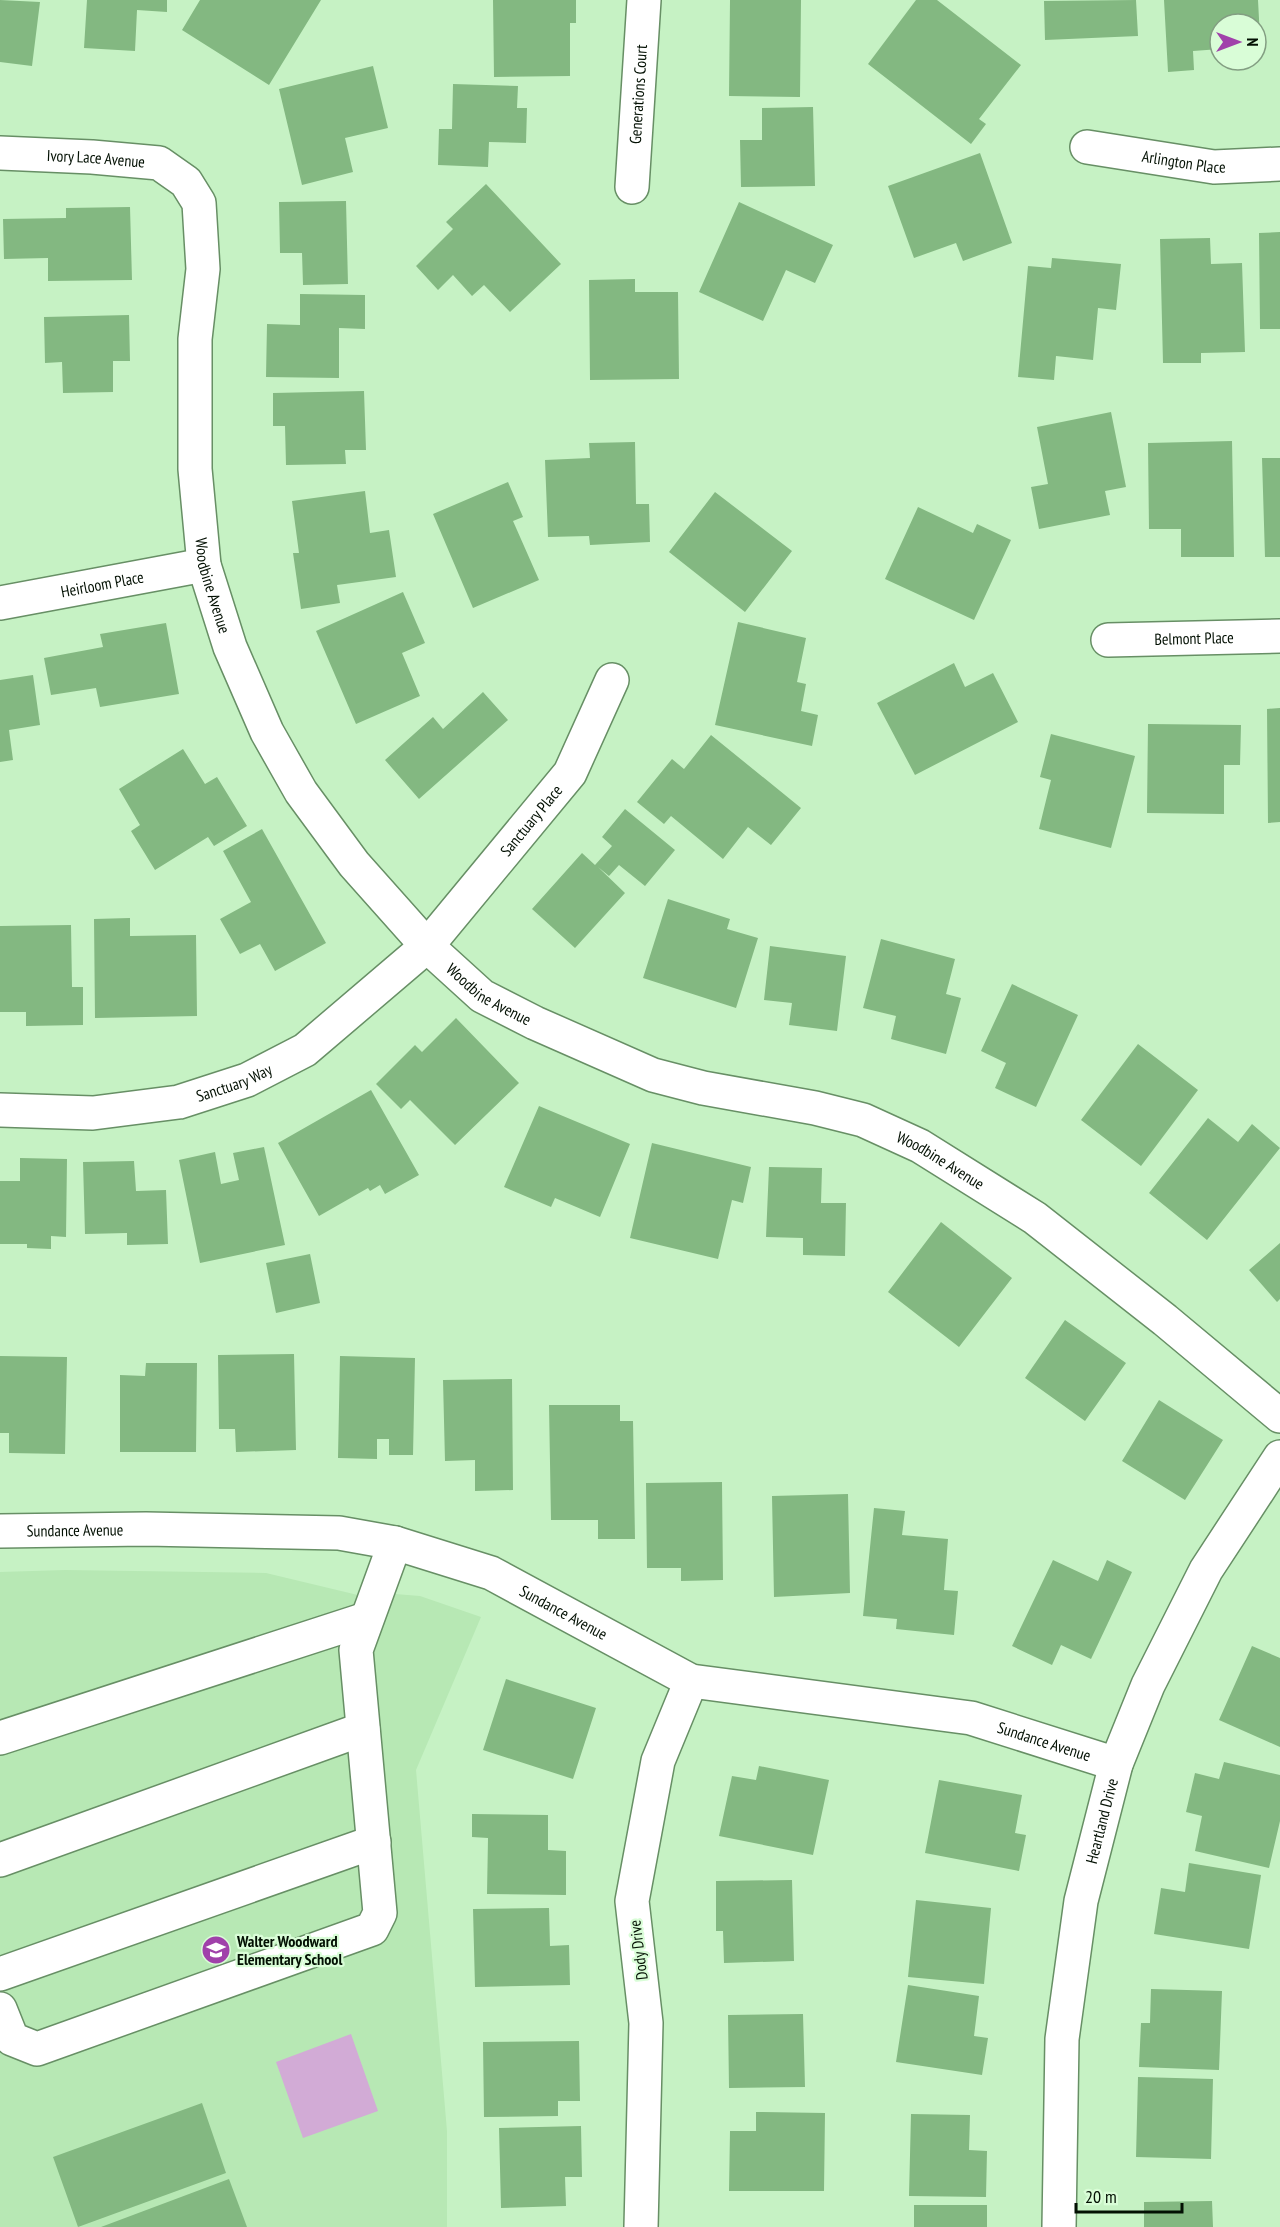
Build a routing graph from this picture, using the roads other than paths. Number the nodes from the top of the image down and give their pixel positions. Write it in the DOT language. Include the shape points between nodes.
graph roads {
  1 [pos="644,0"];
  2 [pos="1087,147"];
  3 [pos="0,153"];
  4 [pos="1280,164"];
  5 [pos="186,182"];
  6 [pos="632,187"];
  7 [pos="204,565"];
  8 [pos="0,603"];
  9 [pos="1280,636"];
  10 [pos="1108,640"];
  11 [pos="612,680"];
  12 [pos="427,946"];
  13 [pos="0,1110"];
  14 [pos="1280,1416"];
  15 [pos="1280,1457"];
  16 [pos="0,1531"];
  17 [pos="394,1543"];
  18 [pos="366,1619"];
  19 [pos="691,1682"];
  20 [pos="363,1729"];
  21 [pos="0,1738"];
  22 [pos="1116,1764"];
  23 [pos="374,1842"];
  24 [pos="0,1860"];
  25 [pos="0,1974"];
  26 [pos="0,2008"];
  27 [pos="641,2227"];
  28 [pos="1059,2227"];
  1 -- 6 [label="street, Generations Court"];
  2 -- 4 [label="street, Arlington Place" via="1214,167"];
  3 -- 5 [label="street, Ivory Lace Avenue" via="159,163"];
  5 -- 7 [label="street, Woodbine Avenue" via="199,203 203,269 195,339 195,469"];
  7 -- 8 [label="street, Heirloom Place"];
  7 -- 12 [label="street, Woodbine Avenue" via="235,658 267,732 301,792 354,864"];
  9 -- 10 [label="street, Belmont Place"];
  11 -- 12 [label="street, Sanctuary Place" via="570,773"];
  12 -- 13 [label="street, Sanctuary Way" via="304,1050 248,1080 179,1102 93,1113"];
  12 -- 14 [label="street, Woodbine Avenue" via="482,996 653,1075 864,1120 920,1146 1035,1218"];
  15 -- 22 [label="street, Heartland Drive" via="1206,1570 1148,1685"];
  16 -- 17 [label="street, Sundance Avenue" via="339,1533"];
  17 -- 18 [label="street"];
  17 -- 19 [label="street, Sundance Avenue" via="491,1573"];
  18 -- 20 [label="street" via="356,1650"];
  18 -- 21 [label="street"];
  19 -- 22 [label="street, Sundance Avenue" via="970,1718"];
  19 -- 27 [label="street, Dody Drive" via="658,1761 632,1901 646,2023"];
  20 -- 23 [label="street"];
  20 -- 24 [label="street"];
  22 -- 28 [label="street, Heartland Drive" via="1081,1901 1062,2039"];
  23 -- 25 [label="street"];
  23 -- 26 [label="street" via="380,1913 372,1929 37,2049 12,2039"];
}
